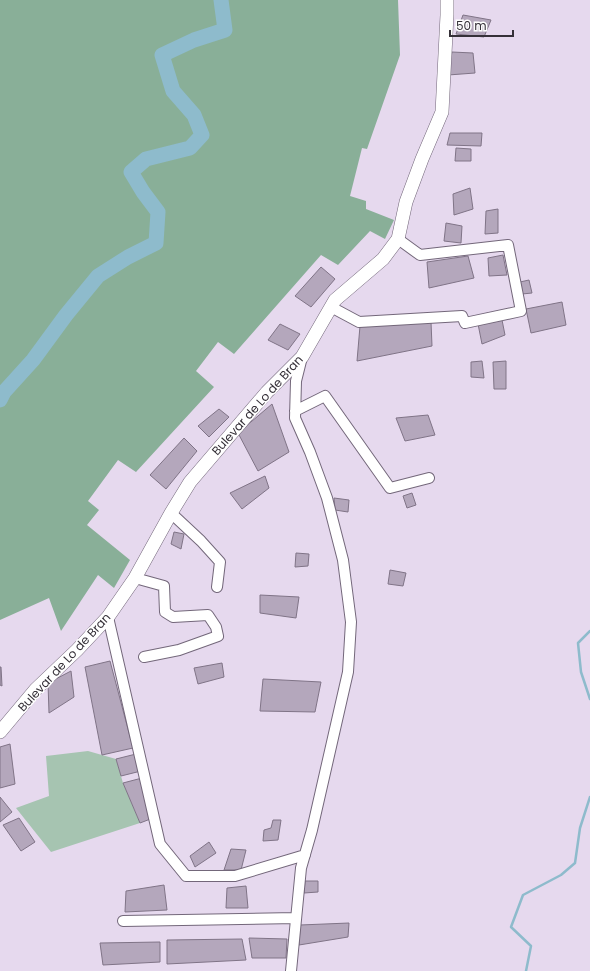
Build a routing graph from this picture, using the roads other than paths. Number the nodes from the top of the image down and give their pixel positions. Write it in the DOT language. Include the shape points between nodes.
graph roads {
  1 [pos="447,0"];
  2 [pos="398,239"];
  3 [pos="331,307"];
  4 [pos="302,357"];
  5 [pos="295,411"];
  6 [pos="429,478"];
  7 [pos="171,513"];
  8 [pos="135,578"];
  9 [pos="217,588"];
  10 [pos="108,617"];
  11 [pos="144,657"];
  12 [pos="0,732"];
  13 [pos="304,855"];
  14 [pos="296,918"];
  15 [pos="123,921"];
  16 [pos="291,971"];
  1 -- 2 [label="street, Bulevar de Lo de Bran" via="442,112 406,202"];
  2 -- 3 [label="street, Bulevar de Lo de Bran" via="384,259 335,300"];
  2 -- 3 [label="street" via="420,255 508,245 521,311 465,323 462,316 359,322"];
  3 -- 4 [label="street, Bulevar de Lo de Bran"];
  4 -- 5 [label="street" via="296,381"];
  4 -- 7 [label="street, Bulevar de Lo de Bran" via="267,392 190,482"];
  5 -- 6 [label="street" via="325,396 390,488"];
  5 -- 13 [label="street" via="295,418 327,498 343,560 351,622 348,672"];
  7 -- 8 [label="street, Bulevar de Lo de Bran"];
  7 -- 9 [label="street" via="220,562"];
  8 -- 10 [label="street, Bulevar de Lo de Bran"];
  8 -- 11 [label="street" via="164,586 165,612 173,617 208,616 216,627 218,636 179,650"];
  10 -- 12 [label="street, Bulevar de Lo de Bran" via="36,689"];
  10 -- 13 [label="street" via="160,844 186,876 235,876"];
  13 -- 14 [label="street"];
  14 -- 15 [label="street"];
  14 -- 16 [label="street"];
}
